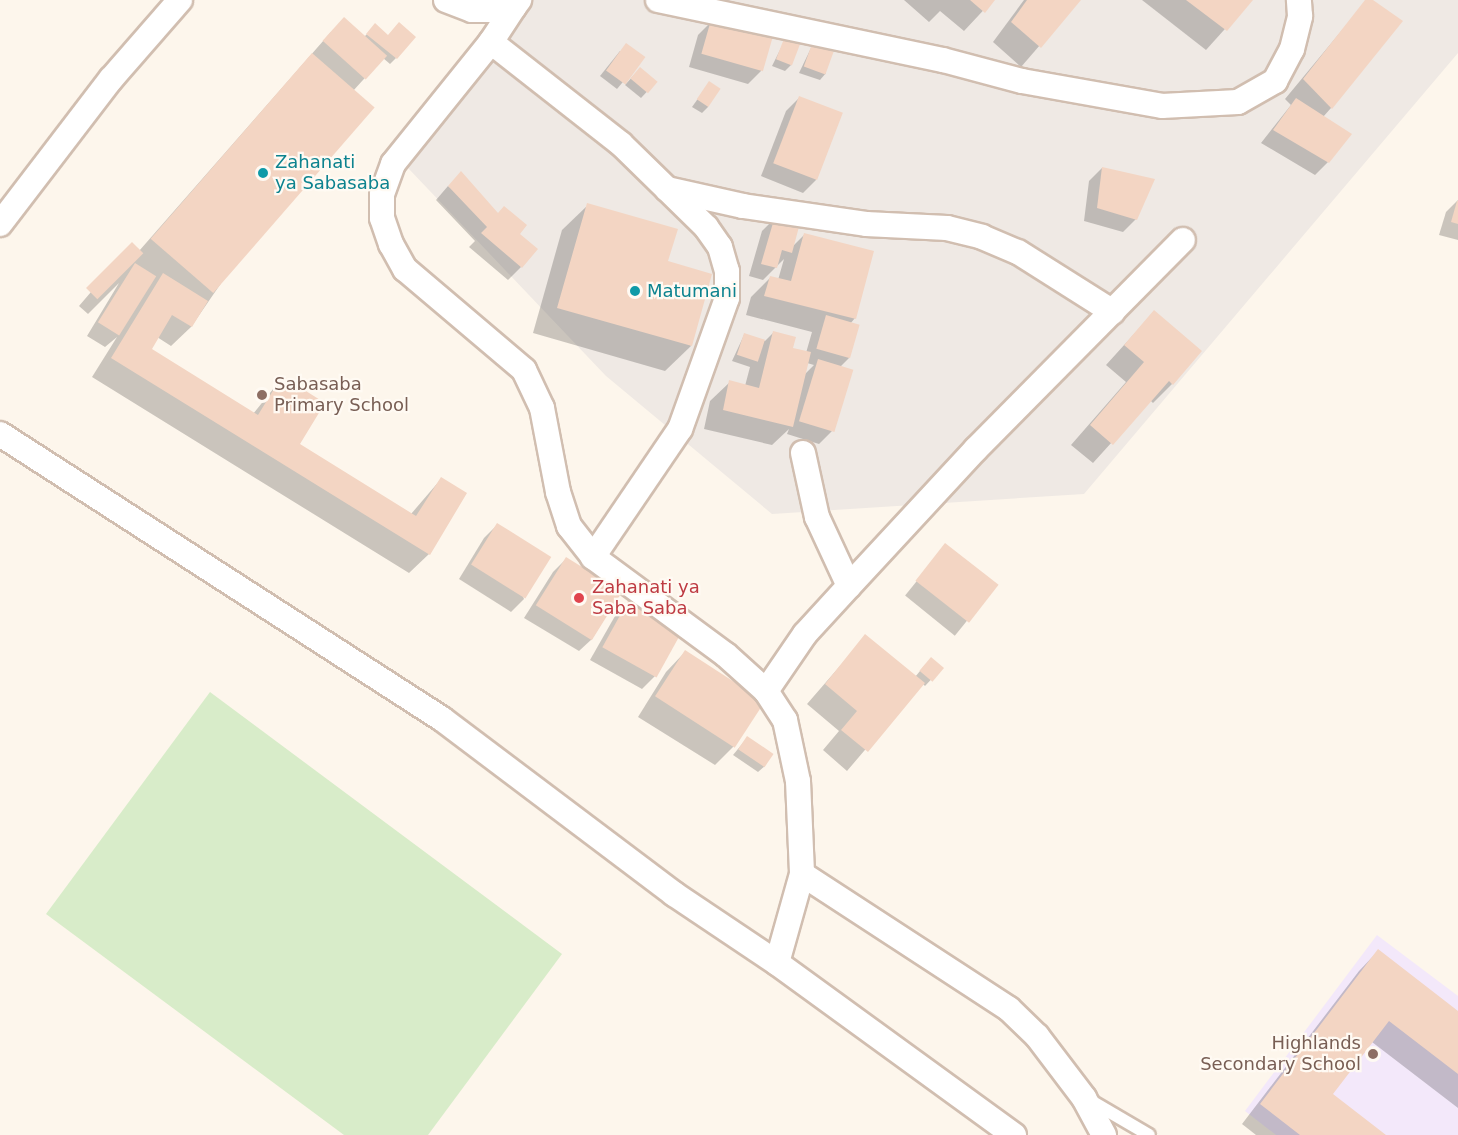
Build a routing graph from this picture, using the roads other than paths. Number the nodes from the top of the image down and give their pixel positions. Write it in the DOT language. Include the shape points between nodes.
graph roads {
  1 [pos="180,0"];
  2 [pos="446,0"];
  3 [pos="658,0"];
  4 [pos="1299,0"];
  5 [pos="517,3"];
  6 [pos="491,42"];
  7 [pos="665,189"];
  8 [pos="0,224"];
  9 [pos="1184,240"];
  10 [pos="1113,312"];
  11 [pos="0,434"];
  12 [pos="803,453"];
  13 [pos="593,557"];
  14 [pos="849,586"];
  15 [pos="766,691"];
  16 [pos="802,874"];
  17 [pos="777,963"];
  18 [pos="1084,1098"];
  19 [pos="1014,1135"];
  20 [pos="1104,1135"];
  21 [pos="1149,1135"];
  1 -- 8 [label="street" via="111,79"];
  2 -- 5 [label="street" via="472,10"];
  3 -- 4 [label="street" via="943,60 1022,81 1162,106 1238,102 1275,81 1292,49 1300,16"];
  5 -- 6 [label="street"];
  6 -- 7 [label="street" via="594,119"];
  6 -- 13 [label="street" via="393,164 382,194 382,218 405,269 524,370 540,400 558,492 569,526"];
  7 -- 10 [label="street" via="743,206 866,224 947,228 982,237 1018,252"];
  7 -- 13 [label="street" via="706,227 720,247 727,271 727,298 680,429"];
  9 -- 10 [label="street"];
  10 -- 14 [label="street" via="976,449"];
  11 -- 17 [label="street" via="442,719 674,894"];
  12 -- 14 [label="street" via="817,517"];
  13 -- 15 [label="street" via="726,655"];
  14 -- 15 [label="street" via="805,634"];
  15 -- 16 [label="street" via="785,720 798,781"];
  16 -- 17 [label="street"];
  16 -- 18 [label="street" via="1009,1009 1037,1036"];
  17 -- 19 [label="street"];
  18 -- 20 [label="street"];
  18 -- 21 [label="lane"];
}
